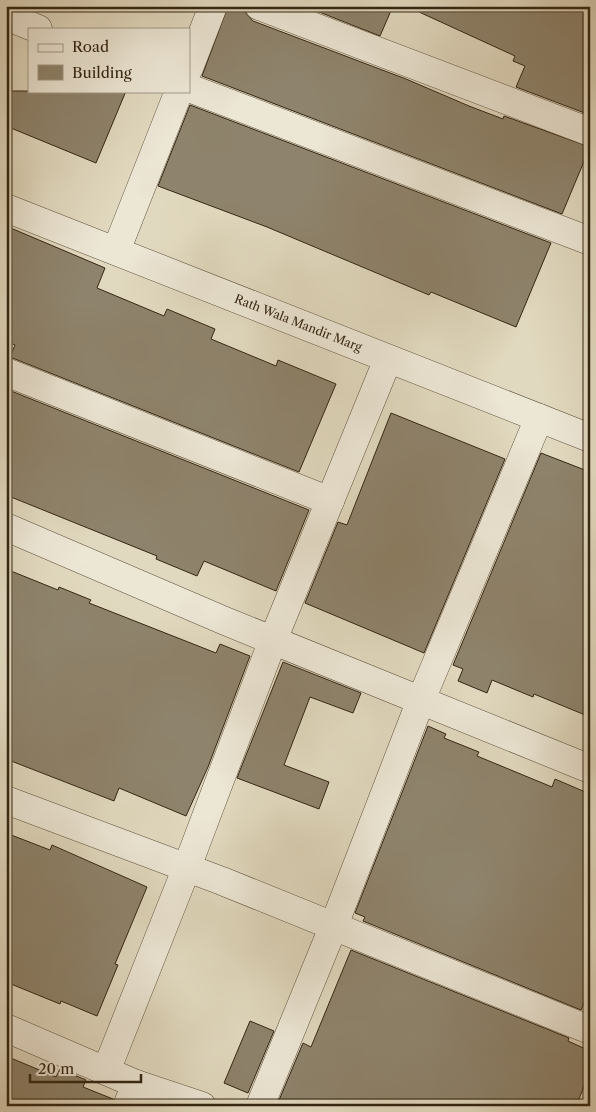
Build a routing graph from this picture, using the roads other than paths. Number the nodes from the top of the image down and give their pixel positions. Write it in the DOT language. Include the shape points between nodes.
graph roads {
  1 [pos="213,6"];
  2 [pos="259,6"];
  3 [pos="6,16"];
  4 [pos="36,28"];
  5 [pos="190,65"];
  6 [pos="190,88"];
  7 [pos="180,92"];
  8 [pos="590,132"];
  9 [pos="6,208"];
  10 [pos="590,241"];
  11 [pos="116,251"];
  12 [pos="388,358"];
  13 [pos="6,372"];
  14 [pos="539,418"];
  15 [pos="590,438"];
  16 [pos="330,501"];
  17 [pos="6,527"];
  18 [pos="273,640"];
  19 [pos="421,700"];
  20 [pos="590,768"];
  21 [pos="6,800"];
  22 [pos="187,867"];
  23 [pos="334,925"];
  24 [pos="6,1028"];
  25 [pos="590,1030"];
  26 [pos="106,1071"];
  27 [pos="131,1095"];
  28 [pos="202,1106"];
  29 [pos="260,1106"];
  1 -- 5 [label="street"];
  2 -- 8 [label="street"];
  3 -- 4 [label="street"];
  6 -- 10 [label="street"];
  7 -- 11 [label="street"];
  9 -- 11 [label="street, Rath Wala Mandir Marg"];
  11 -- 12 [label="street, Rath Wala Mandir Marg"];
  12 -- 14 [label="street, Rath Wala Mandir Marg"];
  12 -- 16 [label="street"];
  13 -- 16 [label="street"];
  14 -- 15 [label="street, Rath Wala Mandir Marg"];
  14 -- 19 [label="street"];
  16 -- 18 [label="street"];
  17 -- 18 [label="street"];
  18 -- 19 [label="street"];
  18 -- 22 [label="street"];
  19 -- 20 [label="street"];
  19 -- 23 [label="street"];
  21 -- 22 [label="street"];
  22 -- 23 [label="street"];
  22 -- 26 [label="street"];
  23 -- 25 [label="street"];
  23 -- 29 [label="street"];
  24 -- 26 [label="street"];
  26 -- 27 [label="street"];
  27 -- 28 [label="street"];
}
